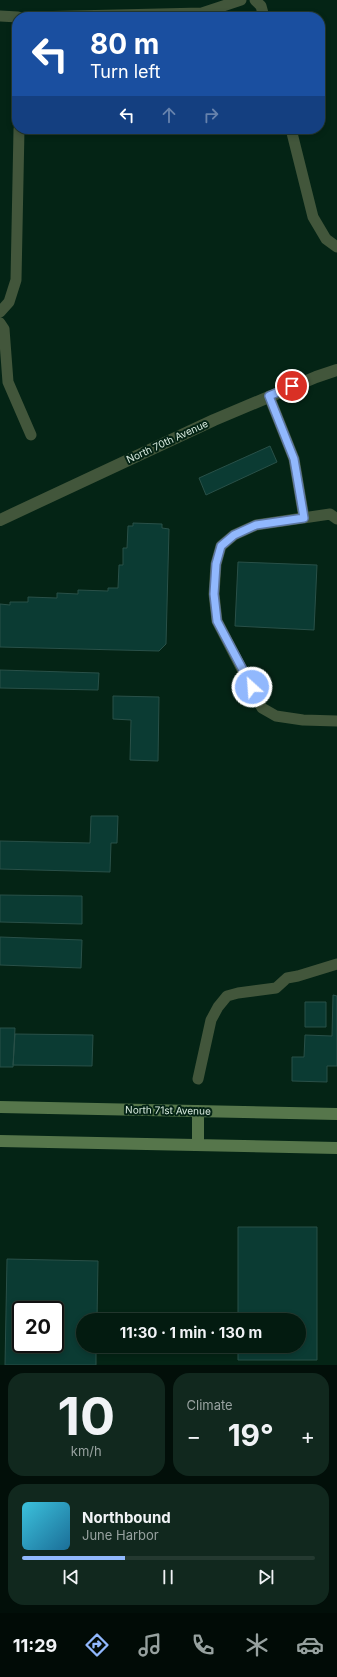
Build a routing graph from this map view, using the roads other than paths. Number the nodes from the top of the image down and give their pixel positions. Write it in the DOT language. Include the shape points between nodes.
graph roads {
  1 [pos="241,0"];
  2 [pos="255,0"];
  3 [pos="205,12"];
  4 [pos="263,12"];
  5 [pos="0,16"];
  6 [pos="12,17"];
  7 [pos="19,134"];
  8 [pos="292,134"];
  9 [pos="337,247"];
  10 [pos="0,312"];
  11 [pos="0,323"];
  12 [pos="337,370"];
  13 [pos="4,375"];
  14 [pos="269,396"];
  15 [pos="31,435"];
  16 [pos="304,518"];
  17 [pos="337,518"];
  18 [pos="0,520"];
  19 [pos="337,722"];
  20 [pos="337,964"];
  21 [pos="198,1079"];
  22 [pos="0,1107"];
  23 [pos="198,1111"];
  24 [pos="337,1114"];
  25 [pos="0,1141"];
  26 [pos="198,1145"];
  27 [pos="337,1148"];
  1 -- 3 [label="lane"];
  2 -- 4 [label="lane"];
  5 -- 6 [label="lane"];
  7 -- 10 [label="lane" via="16,280 9,302"];
  8 -- 9 [label="lane" via="313,217 326,239"];
  11 -- 13 [label="lane" via="4,329"];
  12 -- 14 [label="street, North 70th Avenue"];
  13 -- 15 [label="lane"];
  14 -- 16 [label="lane" via="294,459"];
  14 -- 18 [label="street, North 70th Avenue"];
  16 -- 17 [label="lane" via="330,514"];
  16 -- 19 [label="lane" via="256,525 234,535 221,546 216,564 214,594 217,621 262,708 276,716"];
  20 -- 21 [label="lane" via="287,978 276,988 227,996 211,1020"];
  22 -- 23 [label="street, North 71st Avenue"];
  23 -- 24 [label="street, North 71st Avenue"];
  23 -- 26 [label="street"];
  25 -- 26 [label="street"];
  26 -- 27 [label="street"];
}
